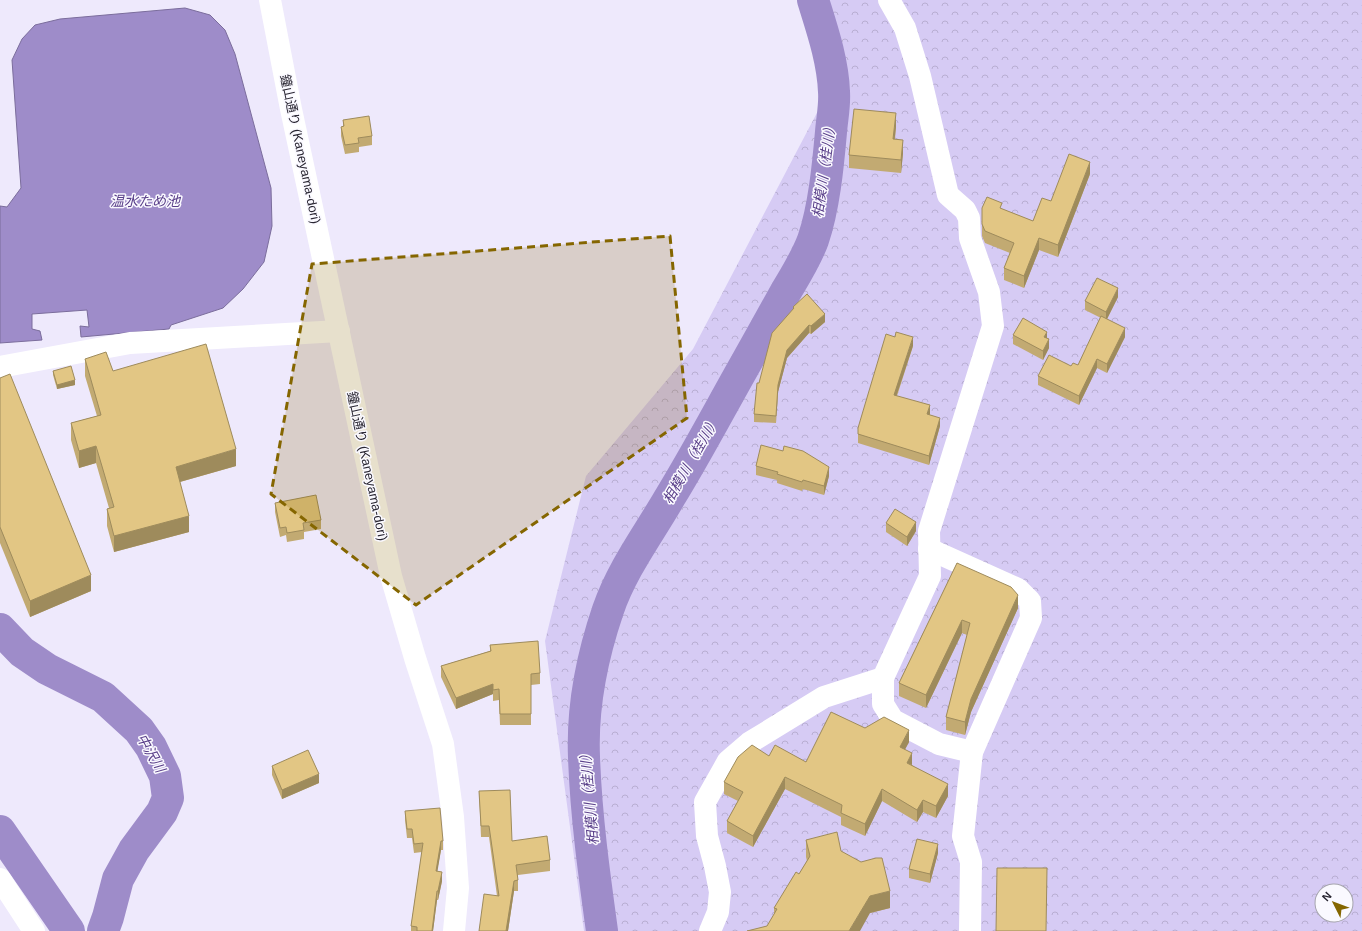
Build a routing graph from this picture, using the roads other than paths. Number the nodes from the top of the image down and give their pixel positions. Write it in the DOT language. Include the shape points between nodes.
graph roads {
  1 [pos="270,0"];
  2 [pos="889,0"];
  3 [pos="339,330"];
  4 [pos="0,367"];
  5 [pos="929,549"];
  6 [pos="883,678"];
  7 [pos="972,752"];
  8 [pos="0,879"];
  9 [pos="34,931"];
  10 [pos="454,931"];
  11 [pos="710,931"];
  12 [pos="970,931"];
  1 -- 3 [label="street, 鐘山通り (Kaneyama-dori)"];
  2 -- 5 [label="street" via="905,28 920,76 948,195 965,210 969,218 970,238 989,292 994,326 929,531"];
  3 -- 4 [label="street" via="130,343"];
  3 -- 10 [label="street, 鐘山通り (Kaneyama-dori)" via="391,576 443,744 454,817 458,888"];
  5 -- 6 [label="street" via="930,576"];
  5 -- 7 [label="street" via="1018,589 1030,601 1031,618"];
  6 -- 7 [label="street" via="882,704 893,720 939,744"];
  6 -- 11 [label="street" via="824,697 749,743 728,761 705,802 707,836 720,892 718,912"];
  7 -- 12 [label="street" via="963,836 971,862"];
  8 -- 9 [label="street"];
}
